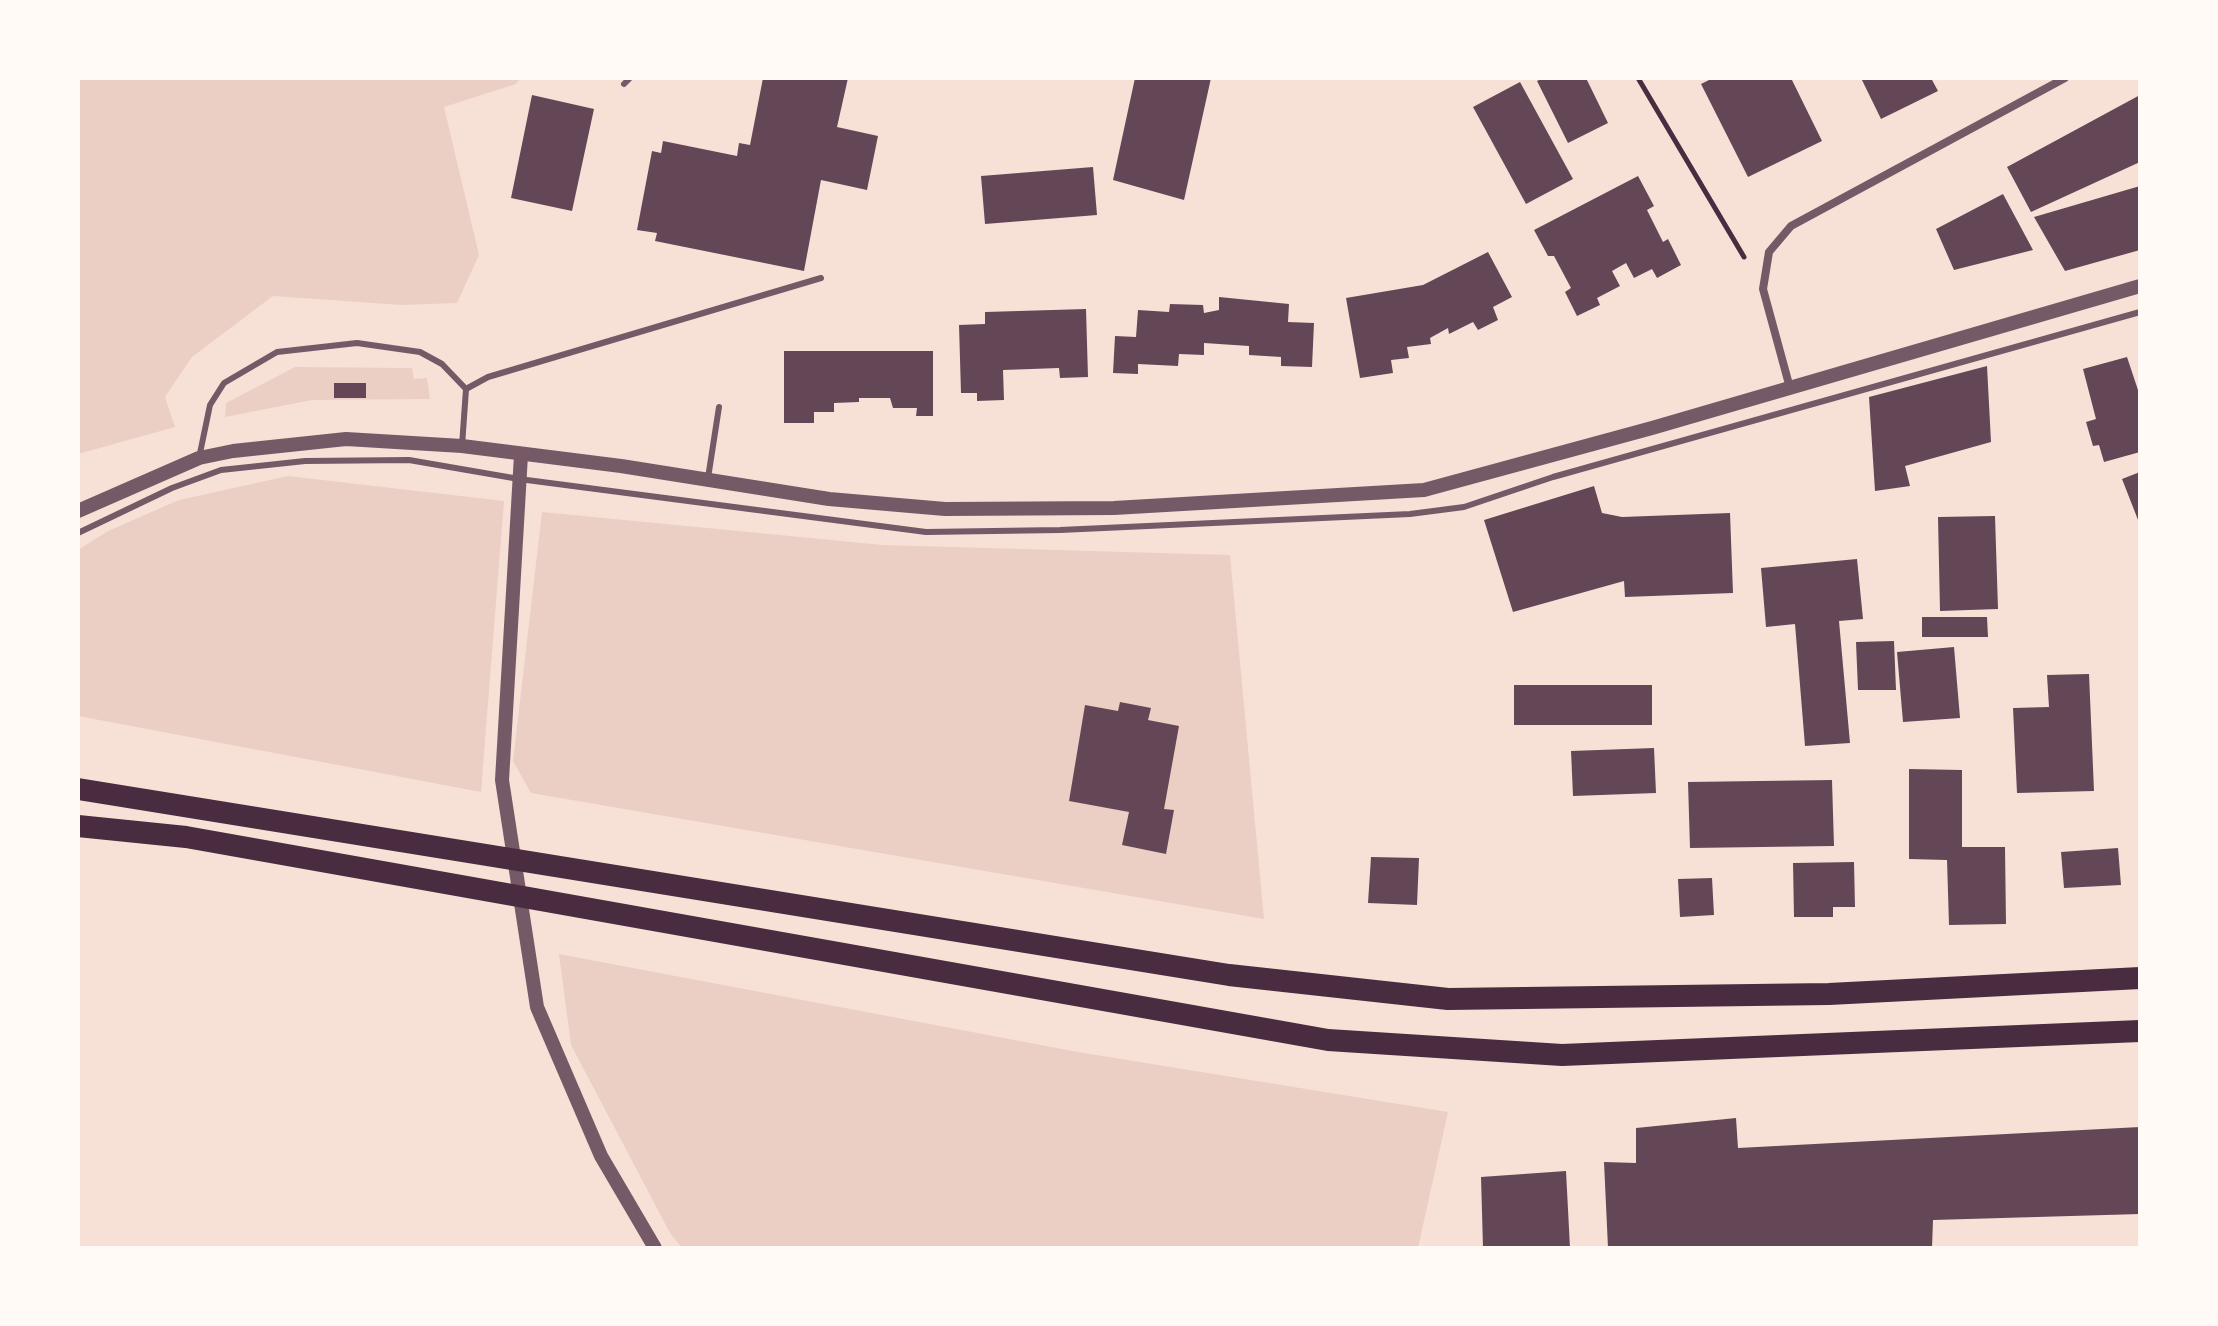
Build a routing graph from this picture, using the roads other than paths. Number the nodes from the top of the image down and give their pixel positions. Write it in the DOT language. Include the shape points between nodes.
graph roads {
  1 [pos="2065,78"];
  2 [pos="821,278"];
  3 [pos="2140,286"];
  4 [pos="2140,312"];
  5 [pos="1790,388"];
  6 [pos="466,389"];
  7 [pos="719,407"];
  8 [pos="462,446"];
  9 [pos="521,455"];
  10 [pos="199,458"];
  11 [pos="519,479"];
  12 [pos="707,482"];
  13 [pos="78,511"];
  14 [pos="78,533"];
  15 [pos="78,789"];
  16 [pos="78,826"];
  17 [pos="2140,978"];
  18 [pos="2140,1031"];
  19 [pos="655,1248"];
  1 -- 5 [label="street" via="1791,226 1769,252 1763,289"];
  2 -- 6 [label="lane" via="488,377"];
  3 -- 5 [label="street"];
  4 -- 11 [label="lane" via="1553,477 1464,507 1410,514 926,532"];
  5 -- 12 [label="street" via="1424,490 1114,508 945,509"];
  6 -- 8 [label="lane"];
  6 -- 10 [label="lane" via="442,364 420,352 357,343 277,352 224,383 210,405"];
  7 -- 12 [label="lane"];
  8 -- 9 [label="street"];
  8 -- 10 [label="street" via="346,439"];
  9 -- 11 [label="street"];
  9 -- 12 [label="street"];
  10 -- 13 [label="street"];
  11 -- 14 [label="lane" via="409,460 305,461 221,470"];
  11 -- 19 [label="street" via="502,780 537,1007 601,1156"];
  15 -- 17 [label="highway" via="1229,975 1448,999 1829,994"];
  16 -- 18 [label="highway" via="186,837 1328,1040 1562,1055"];
}
